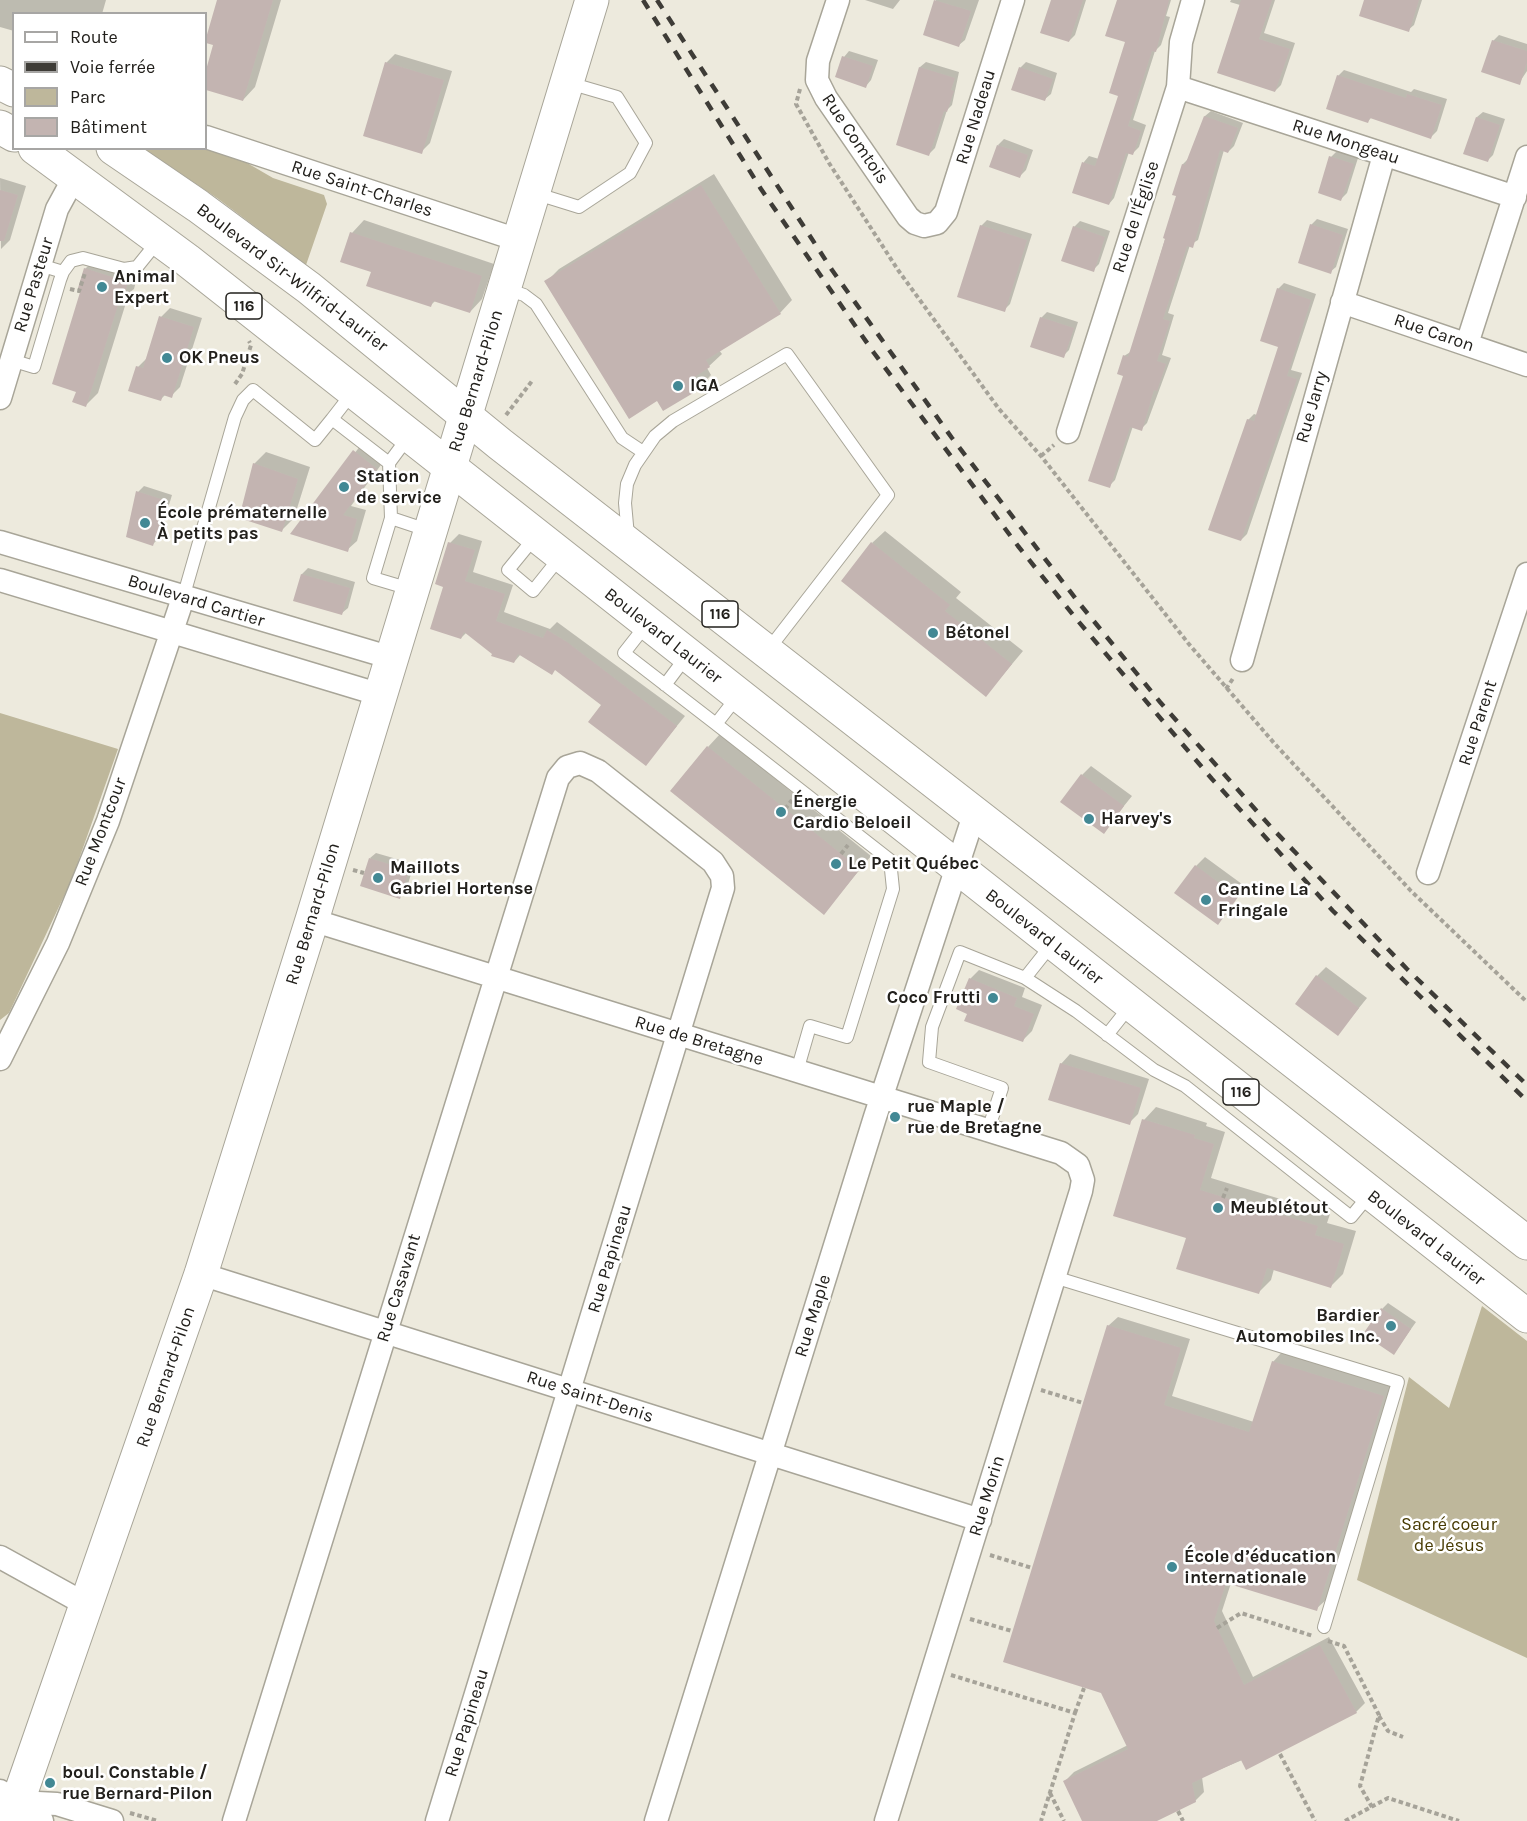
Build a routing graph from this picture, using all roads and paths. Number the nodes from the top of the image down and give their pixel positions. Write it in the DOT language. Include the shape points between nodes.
graph roads {
  1 [pos="592,0"];
  2 [pos="838,0"];
  3 [pos="1013,0"];
  4 [pos="1193,0"];
  5 [pos="816,74"];
  6 [pos="566,82"];
  7 [pos="1178,87"];
  8 [pos="207,137"];
  9 [pos="38,150"];
  10 [pos="116,150"];
  11 [pos="1384,155"];
  12 [pos="1527,157"];
  13 [pos="75,176"];
  14 [pos="533,192"];
  15 [pos="1515,196"];
  16 [pos="928,226"];
  17 [pos="159,239"];
  18 [pos="518,240"];
  19 [pos="40,265"];
  20 [pos="63,272"];
  21 [pos="504,288"];
  22 [pos="1342,302"];
  23 [pos="247,335"];
  24 [pos="1467,344"];
  25 [pos="11,360"];
  26 [pos="1527,365"];
  27 [pos="532,381"];
  28 [pos="235,385"];
  29 [pos="353,392"];
  30 [pos="0,398"];
  31 [pos="506,415"];
  32 [pos="465,416"];
  33 [pos="332,419"];
  34 [pos="1068,432"];
  35 [pos="409,436"];
  36 [pos="643,452"];
  37 [pos="389,463"];
  38 [pos="450,468"];
  39 [pos="391,518"];
  40 [pos="431,531"];
  41 [pos="536,536"];
  42 [pos="0,542"];
  43 [pos="629,544"];
  44 [pos="561,556"];
  45 [pos="1527,574"];
  46 [pos="0,580"];
  47 [pos="413,590"];
  48 [pos="183,598"];
  49 [pos="647,624"];
  50 [pos="172,632"];
  51 [pos="768,650"];
  52 [pos="687,656"];
  53 [pos="392,658"];
  54 [pos="1242,660"];
  55 [pos="665,685"];
  56 [pos="381,695"];
  57 [pos="738,696"];
  58 [pos="716,724"];
  59 [pos="575,763"];
  60 [pos="975,812"];
  61 [pos="955,867"];
  62 [pos="1428,873"];
  63 [pos="312,920"];
  64 [pos="1052,944"];
  65 [pos="496,977"];
  66 [pos="1025,978"];
  67 [pos="1527,1002"];
  68 [pos="1130,1005"];
  69 [pos="678,1035"];
  70 [pos="1107,1035"];
  71 [pos="2,1050"];
  72 [pos="796,1071"];
  73 [pos="1194,1075"];
  74 [pos="882,1096"];
  75 [pos="988,1130"];
  76 [pos="1080,1170"];
  77 [pos="1227,1188"];
  78 [pos="1223,1198"];
  79 [pos="1527,1243"];
  80 [pos="201,1274"];
  81 [pos="1054,1277"];
  82 [pos="1527,1316"];
  83 [pos="385,1332"];
  84 [pos="1022,1384"];
  85 [pos="569,1390"];
  86 [pos="1083,1403"];
  87 [pos="770,1455"];
  88 [pos="980,1520"];
  89 [pos="987,1554"];
  90 [pos="0,1557"];
  91 [pos="1032,1568"];
  92 [pos="87,1605"];
  93 [pos="967,1618"];
  94 [pos="1323,1627"];
  95 [pos="1217,1628"];
  96 [pos="1012,1630"];
  97 [pos="948,1674"];
  98 [pos="1084,1688"];
  99 [pos="1075,1713"];
  100 [pos="1379,1715"];
  101 [pos="1403,1737"];
  102 [pos="1280,1754"];
  103 [pos="1050,1793"];
  104 [pos="1372,1807"];
  105 [pos="18,1809"];
  106 [pos="1178,1811"];
  107 [pos="112,1821"];
  108 [pos="234,1821"];
  109 [pos="437,1821"];
  110 [pos="656,1821"];
  111 [pos="886,1821"];
  112 [pos="1041,1821"];
  113 [pos="1064,1821"];
  114 [pos="1183,1821"];
  115 [pos="1315,1821"];
  116 [pos="1345,1821"];
  117 [pos="1459,1821"];
  1 -- 6 [label="main road, Rue Bernard-Pilon"];
  2 -- 5 [label="street, Rue Comtois"];
  3 -- 16 [label="street, Rue Nadeau" via="946,212 941,220"];
  4 -- 7 [label="street, Rue de l'Église" via="1181,42"];
  5 -- 16 [label="street, Rue Comtois" via="826,98 908,217"];
  5 -- 67 [label="path" via="796,95 798,110 871,230 974,377 1274,743 1411,891"];
  6 -- 14 [label="main road, Rue Bernard-Pilon"];
  6 -- 14 [label="lane" via="617,97 646,143 630,173 579,207"];
  7 -- 11 [label="street, Rue Mongeau"];
  7 -- 34 [label="street, Rue de l'Église"];
  8 -- 18 [label="street, Rue Saint-Charles"];
  9 -- 13 [label="main road, 116"];
  10 -- 32 [label="main road, Boulevard Sir-Wilfrid-Laurier / 116" via="252,245"];
  11 -- 15 [label="street, Rue Mongeau"];
  11 -- 22 [label="street, Rue Jarry"];
  12 -- 15 [label="street"];
  13 -- 17 [label="main road, 116"];
  13 -- 19 [label="street, Rue Pasteur" via="57,209"];
  14 -- 18 [label="main road, Rue Bernard-Pilon"];
  15 -- 24 [label="street"];
  17 -- 20 [label="lane" via="137,267 124,269 84,258 72,261"];
  17 -- 29 [label="main road, 116"];
  18 -- 21 [label="main road, Rue Bernard-Pilon"];
  19 -- 20 [label="lane"];
  19 -- 25 [label="street, Rue Pasteur"];
  20 -- 25 [label="lane" via="34,367"];
  21 -- 32 [label="main road, Rue Bernard-Pilon"];
  21 -- 36 [label="lane" via="537,304 622,438"];
  22 -- 24 [label="street, Rue Caron"];
  22 -- 54 [label="street, Rue Jarry"];
  23 -- 28 [label="path" via="251,345"];
  24 -- 26 [label="street, Rue Caron"];
  25 -- 30 [label="street, Rue Pasteur"];
  27 -- 31 [label="path"];
  29 -- 33 [label="lane"];
  29 -- 35 [label="main road, 116"];
  32 -- 38 [label="main road, Rue Bernard-Pilon"];
  32 -- 43 [label="main road, 116"];
  33 -- 37 [label="lane"];
  33 -- 48 [label="lane" via="315,440 253,390 243,400"];
  35 -- 37 [label="lane"];
  35 -- 38 [label="main road, 116"];
  36 -- 43 [label="lane" via="625,494"];
  36 -- 51 [label="lane" via="674,421 787,354 888,495"];
  37 -- 39 [label="lane"];
  38 -- 40 [label="main road, Rue Bernard-Pilon"];
  38 -- 41 [label="main road, Boulevard Laurier / 116"];
  39 -- 40 [label="lane"];
  39 -- 47 [label="lane" via="373,578"];
  40 -- 47 [label="main road, Rue Bernard-Pilon"];
  41 -- 44 [label="main road, Boulevard Laurier / 116"];
  41 -- 44 [label="lane" via="508,570 533,591"];
  42 -- 48 [label="street, Boulevard Cartier"];
  43 -- 51 [label="main road, 116"];
  44 -- 49 [label="main road, Boulevard Laurier / 116"];
  45 -- 62 [label="street, Rue Parent"];
  46 -- 50 [label="street, Boulevard Cartier"];
  47 -- 53 [label="main road, Rue Bernard-Pilon"];
  48 -- 50 [label="street, Rue Montcour"];
  48 -- 53 [label="street, Boulevard Cartier"];
  49 -- 52 [label="main road, Boulevard Laurier / 116"];
  49 -- 55 [label="lane" via="624,653"];
  50 -- 56 [label="street, Boulevard Cartier"];
  50 -- 71 [label="street, Rue Montcour" via="108,821 58,943"];
  51 -- 60 [label="main road, 116"];
  52 -- 55 [label="lane"];
  52 -- 57 [label="main road, Boulevard Laurier / 116"];
  53 -- 56 [label="main road, Rue Bernard-Pilon"];
  55 -- 58 [label="lane"];
  56 -- 63 [label="main road, Rue Bernard-Pilon"];
  57 -- 58 [label="lane"];
  57 -- 61 [label="main road, Boulevard Laurier / 116"];
  58 -- 72 [label="lane" via="890,860 893,889 847,1037 810,1026"];
  59 -- 65 [label="street, Rue Casavant" via="558,778"];
  59 -- 69 [label="street, Rue Papineau" via="598,771 713,862 722,876 721,896"];
  60 -- 61 [label="street, Rue Maple"];
  60 -- 79 [label="main road, 116"];
  61 -- 64 [label="main road, Boulevard Laurier / 116"];
  61 -- 74 [label="street, Rue Maple"];
  63 -- 65 [label="street, Rue de Bretagne"];
  63 -- 80 [label="main road, Rue Bernard-Pilon"];
  64 -- 66 [label="lane"];
  64 -- 68 [label="main road, Boulevard Laurier / 116"];
  65 -- 69 [label="street, Rue de Bretagne"];
  65 -- 83 [label="street, Rue Casavant"];
  66 -- 70 [label="lane"];
  66 -- 75 [label="lane" via="960,951 932,1027 929,1062 1002,1088"];
  68 -- 70 [label="lane"];
  68 -- 73 [label="main road, Boulevard Laurier / 116"];
  69 -- 72 [label="street, Rue de Bretagne"];
  69 -- 85 [label="street, Rue Papineau"];
  70 -- 73 [label="lane" via="1154,1070"];
  72 -- 74 [label="street, Rue de Bretagne"];
  73 -- 82 [label="main road, Boulevard Laurier / 116" via="1263,1129 1370,1194"];
  74 -- 75 [label="street, Rue de Bretagne"];
  74 -- 87 [label="street, Rue Maple"];
  75 -- 76 [label="street, Rue de Bretagne" via="1066,1155"];
  76 -- 81 [label="street, Rue Morin" via="1081,1191"];
  77 -- 78 [label="path"];
  80 -- 83 [label="street, Rue Saint-Denis"];
  80 -- 92 [label="main road, Rue Bernard-Pilon"];
  81 -- 84 [label="street, Rue Morin"];
  81 -- 94 [label="lane" via="1398,1382"];
  83 -- 85 [label="street, Rue Saint-Denis"];
  83 -- 108 [label="street, Rue Casavant"];
  84 -- 86 [label="path"];
  84 -- 88 [label="street, Rue Morin"];
  85 -- 87 [label="street, Rue Saint-Denis"];
  85 -- 109 [label="street, Rue Papineau"];
  87 -- 88 [label="street, Rue Saint-Denis"];
  87 -- 110 [label="street, Rue Maple"];
  88 -- 111 [label="street, Rue Morin"];
  89 -- 91 [label="path"];
  90 -- 92 [label="street"];
  92 -- 105 [label="main road, Rue Bernard-Pilon"];
  93 -- 96 [label="path"];
  95 -- 100 [label="path" via="1241,1613 1344,1646"];
  97 -- 99 [label="path"];
  98 -- 99 [label="path"];
  99 -- 103 [label="path"];
  100 -- 101 [label="path" via="1388,1731"];
  100 -- 104 [label="path" via="1360,1786"];
  102 -- 115 [label="path"];
  103 -- 112 [label="path"];
  103 -- 113 [label="path"];
  104 -- 116 [label="path"];
  104 -- 117 [label="path" via="1388,1798"];
  105 -- 107 [label="street" via="57,1804"];
  106 -- 114 [label="path"];
}
